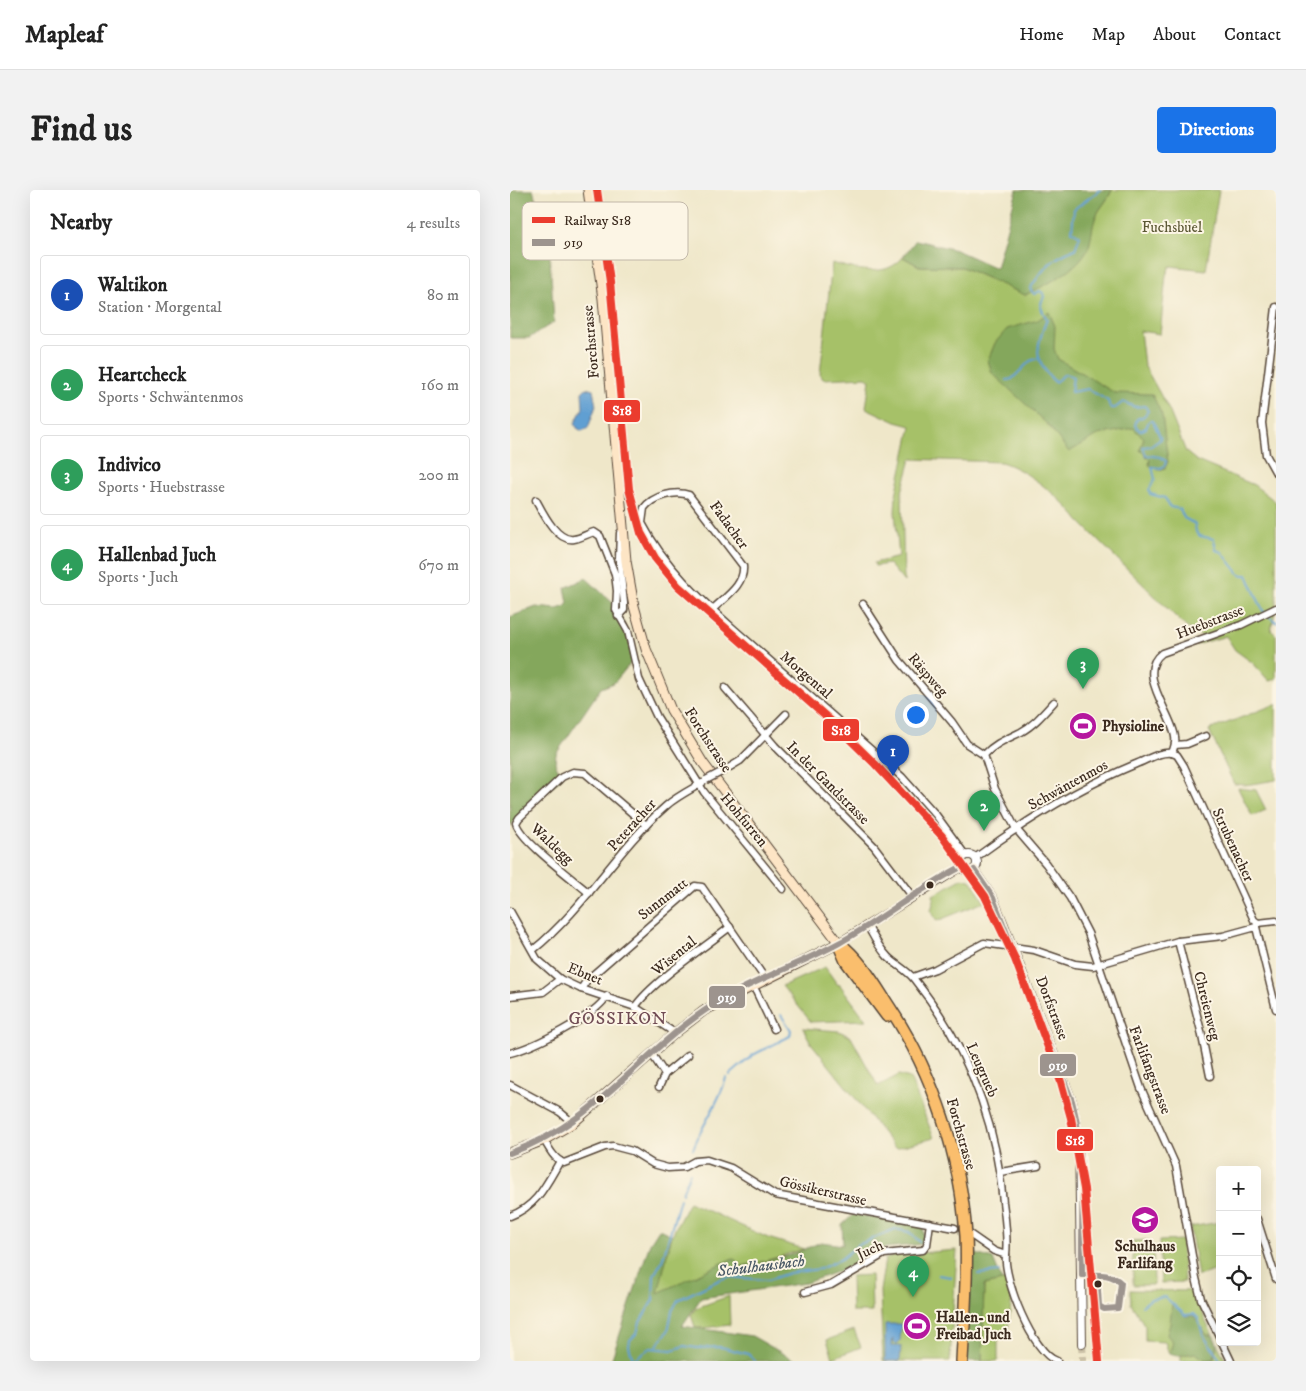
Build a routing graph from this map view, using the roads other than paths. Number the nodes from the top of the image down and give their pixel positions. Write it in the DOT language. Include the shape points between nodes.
graph roads {
  1 [pos="598,260"];
  2 [pos="1276,307"];
  3 [pos="1276,473"];
  4 [pos="536,500"];
  5 [pos="644,508"];
  6 [pos="622,522"];
  7 [pos="863,604"];
  8 [pos="1276,608"];
  9 [pos="712,610"];
  10 [pos="618,616"];
  11 [pos="725,688"];
  12 [pos="1054,702"];
  13 [pos="786,714"];
  14 [pos="1206,736"];
  15 [pos="766,737"];
  16 [pos="1175,745"];
  17 [pos="1172,753"];
  18 [pos="984,755"];
  19 [pos="699,784"];
  20 [pos="646,825"];
  21 [pos="1016,829"];
  22 [pos="966,856"];
  23 [pos="975,858"];
  24 [pos="961,867"];
  25 [pos="974,870"];
  26 [pos="783,889"];
  27 [pos="589,893"];
  28 [pos="912,896"];
  29 [pos="511,916"];
  30 [pos="1276,921"];
  31 [pos="1257,925"];
  32 [pos="867,926"];
  33 [pos="730,927"];
  34 [pos="1178,941"];
  35 [pos="839,943"];
  36 [pos="1013,948"];
  37 [pos="533,950"];
  38 [pos="1100,965"];
  39 [pos="913,977"];
  40 [pos="560,980"];
  41 [pos="766,980"];
  42 [pos="753,985"];
  43 [pos="581,989"];
  44 [pos="510,996"];
  45 [pos="607,996"];
  46 [pos="635,1007"];
  47 [pos="1276,1009"];
  48 [pos="774,1029"];
  49 [pos="675,1033"];
  50 [pos="510,1054"];
  51 [pos="651,1054"];
  52 [pos="688,1055"];
  53 [pos="665,1074"];
  54 [pos="1210,1076"];
  55 [pos="510,1086"];
  56 [pos="659,1087"];
  57 [pos="573,1123"];
  58 [pos="544,1140"];
  59 [pos="510,1153"];
  60 [pos="560,1161"];
  61 [pos="1038,1166"];
  62 [pos="1000,1172"];
  63 [pos="510,1216"];
  64 [pos="930,1223"];
  65 [pos="955,1228"];
  66 [pos="1261,1232"];
  67 [pos="971,1235"];
  68 [pos="1006,1255"];
  69 [pos="1276,1279"];
  70 [pos="805,1292"];
  71 [pos="1216,1330"];
  72 [pos="1082,1344"];
  73 [pos="1224,1346"];
  74 [pos="958,1361"];
  75 [pos="962,1361"];
  76 [pos="1058,1361"];
  77 [pos="1231,1361"];
  1 -- 6 [label="main road, Forchstrasse"];
  2 -- 3 [label="street" via="1262,423 1266,455"];
  4 -- 10 [label="street" via="552,526 568,539 574,540 594,532 600,536 615,574"];
  5 -- 9 [label="street, Morgental" via="642,523 648,534 688,586"];
  5 -- 9 [label="street, Fadacher" via="664,495 689,495 737,556 743,566 742,580"];
  6 -- 10 [label="street, Forchstrasse" via="619,558 624,610"];
  6 -- 35 [label="main road, Forchstrasse" via="629,580 641,634 654,674 671,710 702,763"];
  7 -- 18 [label="street, Räspweg" via="899,660 967,744"];
  8 -- 16 [label="street, Huebstrasse" via="1162,654 1154,661 1152,676 1175,736"];
  9 -- 22 [label="street, Morgental" via="902,777"];
  10 -- 19 [label="street, Hohfurren" via="628,631 639,679 657,717"];
  11 -- 15 [label="street, In der Gandstrasse"];
  12 -- 18 [label="street" via="1023,731 992,745"];
  13 -- 15 [label="street, Peteracher"];
  14 -- 16 [label="street" via="1188,744"];
  15 -- 19 [label="street, Peteracher, bridge" via="740,761"];
  15 -- 28 [label="street, In der Gandstrasse" via="874,846"];
  16 -- 17 [label="street"];
  17 -- 21 [label="street, Schwäntenmos" via="1161,754 1104,777"];
  17 -- 31 [label="street, Strubenacher" via="1184,766"];
  18 -- 21 [label="street" via="995,789"];
  19 -- 20 [label="street, Peteracher" via="667,804"];
  19 -- 26 [label="street, Hohfurren"];
  20 -- 27 [label="street, Peteracher"];
  20 -- 27 [label="street, Waldegg" via="585,773 573,772 562,777 519,818 517,828 528,841"];
  21 -- 23 [label="street, Schwäntenmos"];
  21 -- 38 [label="street, Farlifangstrasse" via="1070,898"];
  22 -- 23 [label="street"];
  22 -- 24 [label="street"];
  23 -- 25 [label="street" via="977,866"];
  24 -- 25 [label="street" via="968,872"];
  24 -- 28 [label="street"];
  25 -- 36 [label="street, Dorfstrasse" via="992,898"];
  27 -- 37 [label="street, Peteracher" via="556,931"];
  28 -- 32 [label="street"];
  29 -- 37 [label="street, Ebnet"];
  30 -- 31 [label="street"];
  31 -- 34 [label="street" via="1222,936"];
  31 -- 47 [label="street, Strubenacher"];
  32 -- 35 [label="street"];
  32 -- 39 [label="street, Leugrueb" via="886,956"];
  33 -- 41 [label="street, Sunnmatt"];
  33 -- 43 [label="street, Sunnmatt" via="702,887 695,886 587,980"];
  33 -- 46 [label="street, Wisental" via="640,999"];
  34 -- 38 [label="street"];
  34 -- 54 [label="street, Chreienweg"];
  35 -- 41 [label="main road"];
  35 -- 74 [label="highway, Forchstrasse" via="846,961 907,1050 944,1140 956,1188 961,1237"];
  35 -- 75 [label="highway, Forchstrasse" via="862,966 903,1029 932,1092 948,1138 960,1187 966,1237"];
  36 -- 38 [label="street" via="1034,950 1075,964"];
  36 -- 39 [label="street" via="984,943"];
  36 -- 72 [label="street, Dorfstrasse" via="1072,1101 1079,1129"];
  37 -- 40 [label="street, Ebnet" via="543,965"];
  38 -- 71 [label="street, Farlifangstrasse" via="1141,1088 1176,1166 1196,1278"];
  39 -- 62 [label="street, Leugrueb" via="967,1061 990,1124"];
  40 -- 43 [label="street, Ebnet"];
  40 -- 44 [label="street" via="543,992"];
  41 -- 42 [label="main road"];
  42 -- 48 [label="street"];
  42 -- 49 [label="main road" via="705,1010"];
  43 -- 45 [label="street, Ebnet"];
  45 -- 46 [label="street, Ebnet"];
  45 -- 50 [label="street" via="601,1004 555,1035"];
  46 -- 49 [label="street, Ebnet"];
  49 -- 51 [label="main road"];
  51 -- 53 [label="street"];
  51 -- 57 [label="main road"];
  52 -- 53 [label="street"];
  53 -- 56 [label="street"];
  55 -- 57 [label="street" via="560,1112"];
  57 -- 58 [label="main road"];
  58 -- 59 [label="main road"];
  58 -- 60 [label="street"];
  60 -- 63 [label="street" via="538,1198"];
  60 -- 64 [label="street, Gössikerstrasse" via="569,1162 608,1146 623,1148 668,1168 707,1160 731,1168 775,1195 888,1218"];
  61 -- 62 [label="street"];
  62 -- 68 [label="street, Leugrueb"];
  64 -- 65 [label="street, Gössikerstrasse"];
  64 -- 70 [label="street, Juch" via="927,1245 923,1250 884,1254 831,1285"];
  66 -- 69 [label="street"];
  67 -- 68 [label="street"];
  68 -- 76 [label="street" via="1006,1270 1019,1311 1040,1349 1047,1357"];
  73 -- 77 [label="street"];
}
